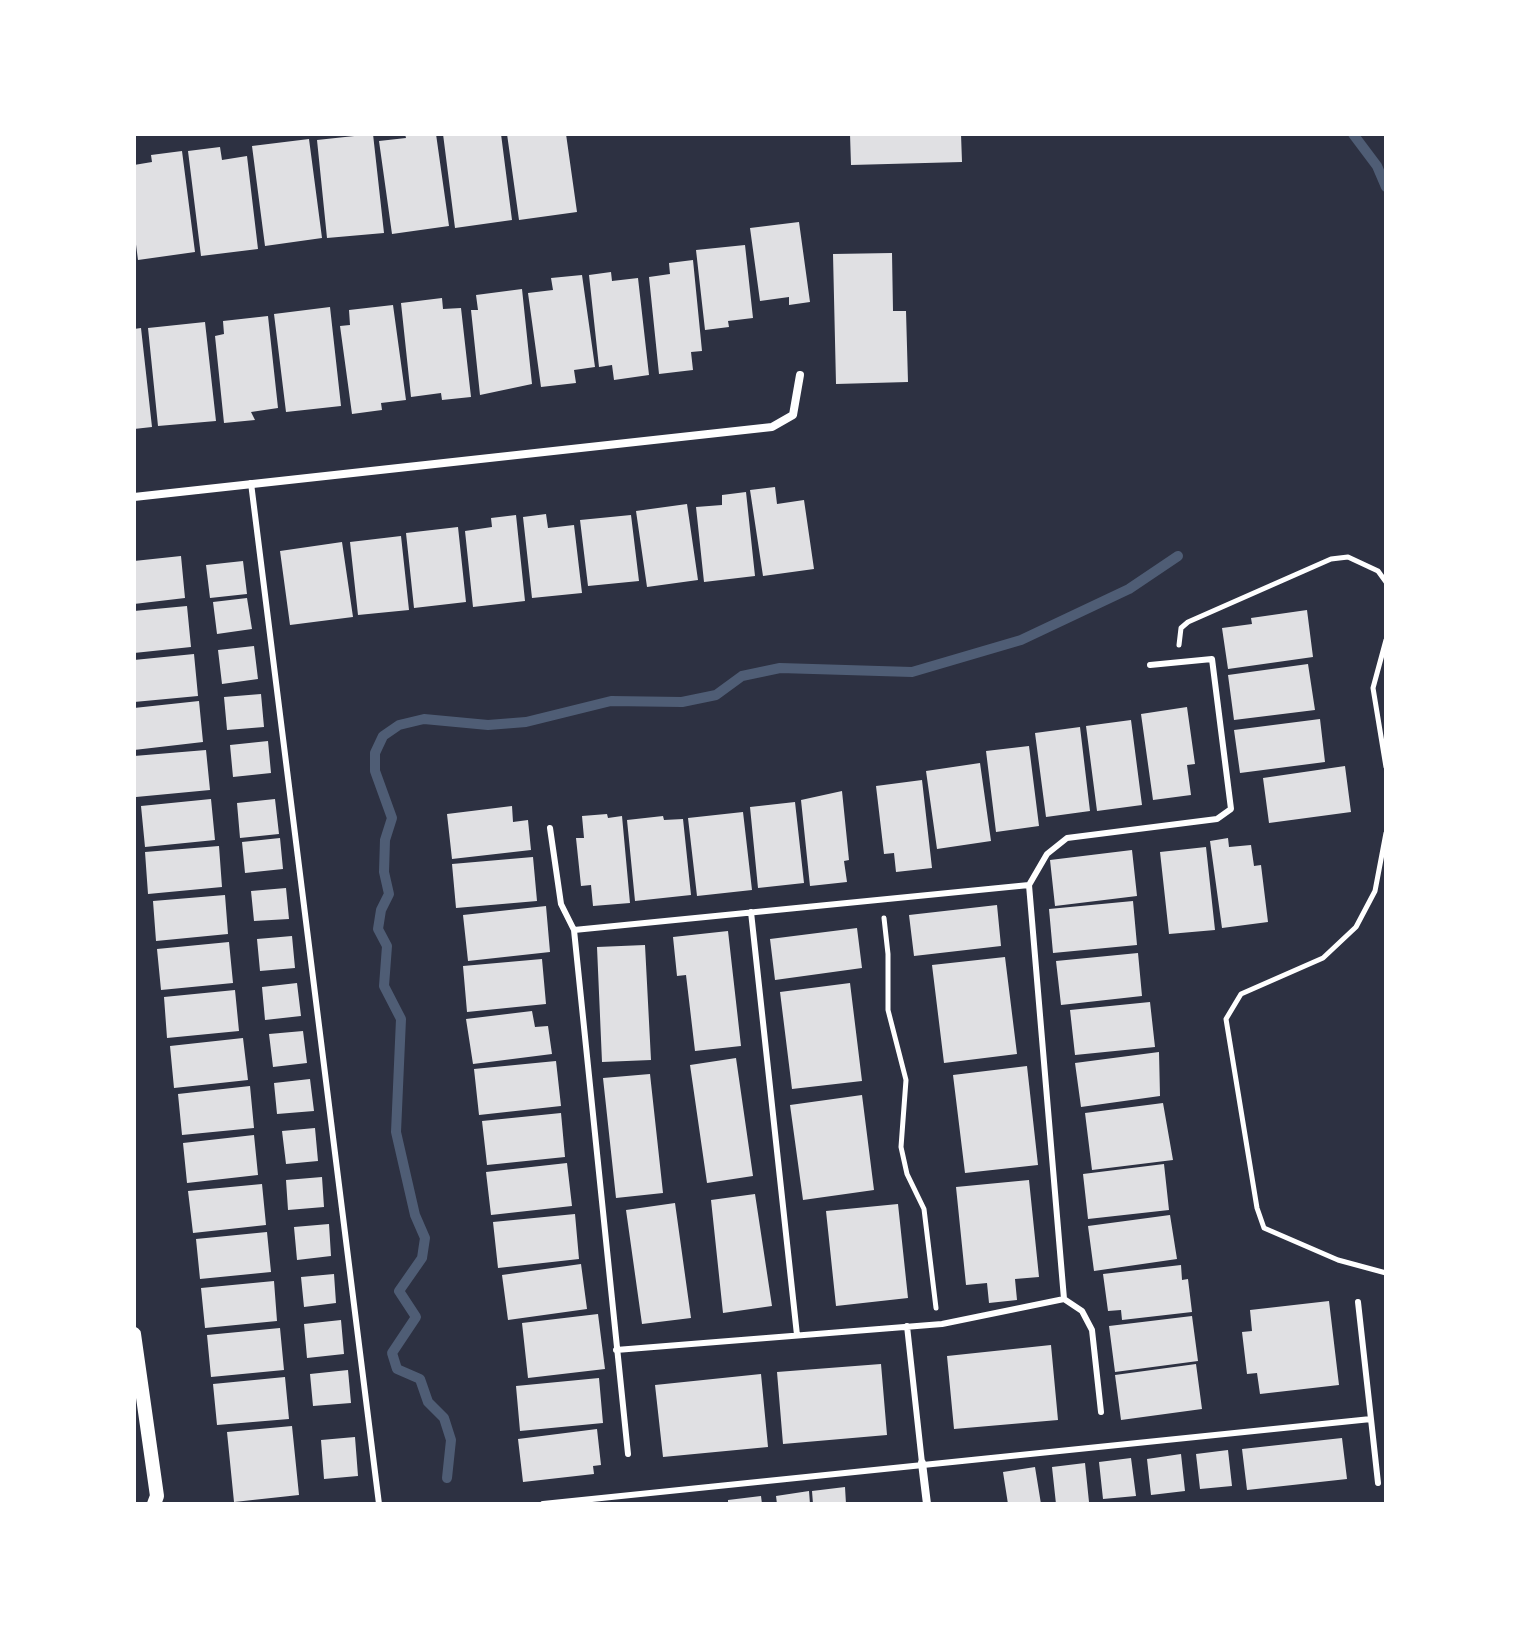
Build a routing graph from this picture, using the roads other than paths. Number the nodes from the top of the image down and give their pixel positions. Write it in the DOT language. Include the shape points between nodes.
graph roads {
  1 [pos="800,375"];
  2 [pos="251,483"];
  3 [pos="134,497"];
  4 [pos="1150,665"];
  5 [pos="550,828"];
  6 [pos="1029,885"];
  7 [pos="751,912"];
  8 [pos="574,930"];
  9 [pos="1064,1299"];
  10 [pos="1358,1302"];
  11 [pos="907,1326"];
  12 [pos="134,1334"];
  13 [pos="797,1335"];
  14 [pos="616,1350"];
  15 [pos="1101,1412"];
  16 [pos="1371,1419"];
  17 [pos="628,1454"];
  18 [pos="922,1463"];
  19 [pos="1378,1483"];
  20 [pos="158,1501"];
  21 [pos="379,1504"];
  22 [pos="543,1504"];
  23 [pos="927,1504"];
  1 -- 2 [label="street" via="793,415 772,427"];
  2 -- 3 [label="street"];
  2 -- 21 [label="lane"];
  4 -- 6 [label="lane" via="1212,659 1231,809 1217,819 1067,838 1047,854"];
  5 -- 8 [label="lane" via="561,904"];
  6 -- 7 [label="lane"];
  6 -- 9 [label="lane"];
  7 -- 8 [label="lane"];
  7 -- 13 [label="lane"];
  8 -- 14 [label="lane"];
  9 -- 11 [label="lane"];
  9 -- 15 [label="lane" via="1082,1311 1092,1330"];
  10 -- 16 [label="lane"];
  11 -- 13 [label="lane"];
  11 -- 18 [label="lane"];
  12 -- 20 [label="street"];
  13 -- 14 [label="lane"];
  14 -- 17 [label="lane"];
  16 -- 18 [label="lane"];
  16 -- 19 [label="lane"];
  18 -- 22 [label="lane"];
  18 -- 23 [label="street"];
}
